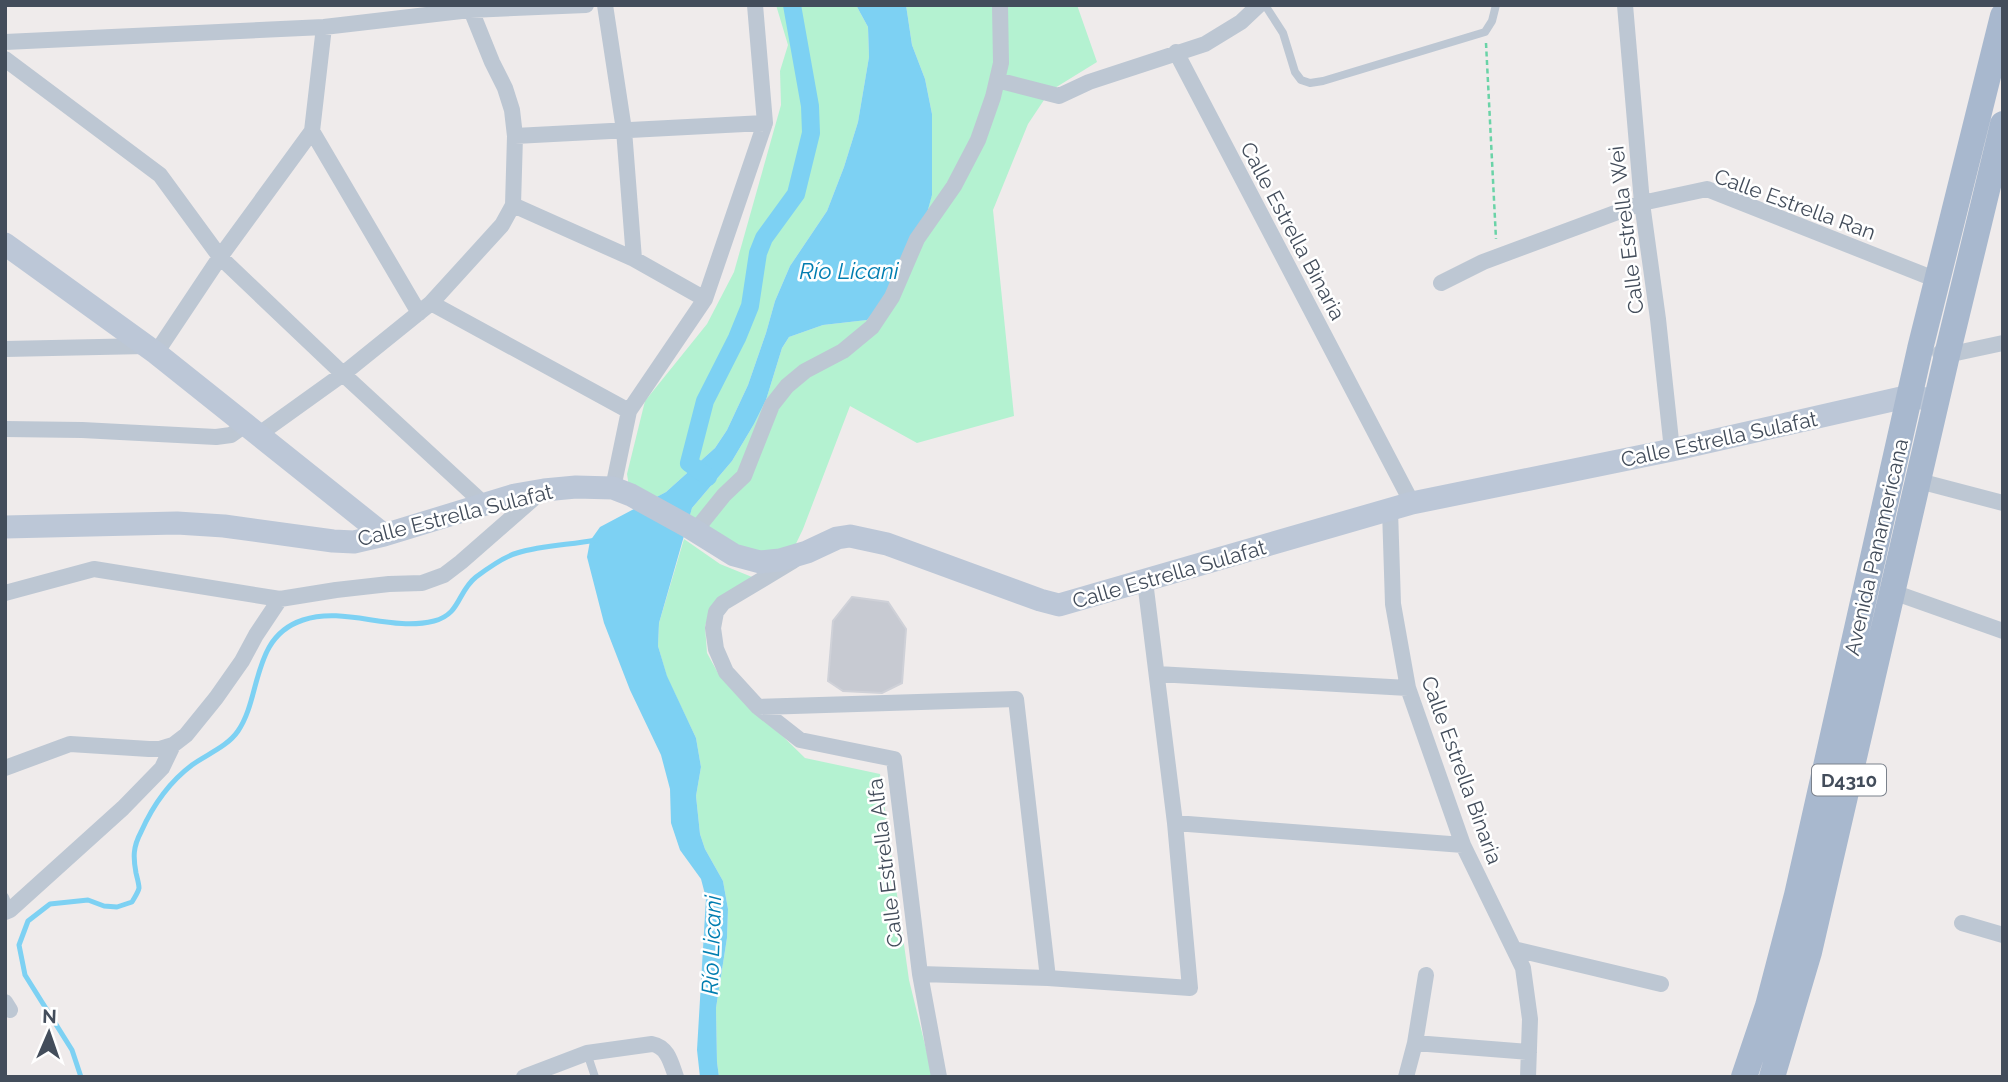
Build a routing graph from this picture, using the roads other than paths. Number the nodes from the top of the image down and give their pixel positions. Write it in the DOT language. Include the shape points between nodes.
graph roads {
  1 [pos="586,5"];
  2 [pos="605,5"];
  3 [pos="755,5"];
  4 [pos="1000,5"];
  5 [pos="1262,5"];
  6 [pos="1496,5"];
  7 [pos="1625,5"];
  8 [pos="469,8"];
  9 [pos="2003,16"];
  10 [pos="324,27"];
  11 [pos="5,43"];
  12 [pos="1176,52"];
  13 [pos="5,59"];
  14 [pos="997,80"];
  15 [pos="765,123"];
  16 [pos="2003,124"];
  17 [pos="624,130"];
  18 [pos="312,131"];
  19 [pos="515,136"];
  20 [pos="1642,203"];
  21 [pos="513,205"];
  22 [pos="5,244"];
  23 [pos="220,257"];
  24 [pos="634,259"];
  25 [pos="1937,280"];
  26 [pos="1441,284"];
  27 [pos="705,299"];
  28 [pos="425,308"];
  29 [pos="2003,343"];
  30 [pos="5,349"];
  31 [pos="1920,349"];
  32 [pos="151,350"];
  33 [pos="1947,355"];
  34 [pos="343,374"];
  35 [pos="1910,396"];
  36 [pos="1937,401"];
  37 [pos="629,411"];
  38 [pos="5,429"];
  39 [pos="252,430"];
  40 [pos="1672,450"];
  41 [pos="1919,481"];
  42 [pos="544,489"];
  43 [pos="622,492"];
  44 [pos="2003,503"];
  45 [pos="485,505"];
  46 [pos="1401,507"];
  47 [pos="5,527"];
  48 [pos="692,529"];
  49 [pos="384,535"];
  50 [pos="807,552"];
  51 [pos="1145,581"];
  52 [pos="1893,592"];
  53 [pos="5,593"];
  54 [pos="280,599"];
  55 [pos="2003,631"];
  56 [pos="1157,674"];
  57 [pos="1408,688"];
  58 [pos="758,707"];
  59 [pos="173,745"];
  60 [pos="5,768"];
  61 [pos="1175,823"];
  62 [pos="1463,845"];
  63 [pos="7,906"];
  64 [pos="1962,923"];
  65 [pos="2003,935"];
  66 [pos="1514,949"];
  67 [pos="920,974"];
  68 [pos="1426,975"];
  69 [pos="1048,978"];
  70 [pos="1661,984"];
  71 [pos="1415,1043"];
  72 [pos="1529,1052"];
  73 [pos="587,1053"];
  74 [pos="524,1077"];
  75 [pos="595,1077"];
  76 [pos="676,1077"];
  77 [pos="939,1077"];
  78 [pos="1406,1077"];
  79 [pos="1528,1077"];
  80 [pos="1744,1077"];
  81 [pos="1772,1077"];
  1 -- 8 [label="street"];
  2 -- 17 [label="street"];
  3 -- 15 [label="street"];
  4 -- 14 [label="street"];
  5 -- 6 [label="lane" via="1283,33 1295,72 1310,83 1485,32"];
  5 -- 12 [label="street" via="1205,44"];
  7 -- 20 [label="street, Calle Estrella Wei"];
  8 -- 10 [label="street"];
  8 -- 19 [label="street" via="505,88"];
  9 -- 25 [label="main road, Avenida Panamericana / D4310"];
  10 -- 11 [label="street"];
  10 -- 18 [label="street"];
  12 -- 14 [label="street" via="1059,96"];
  12 -- 46 [label="street, Calle Estrella Binaria"];
  13 -- 23 [label="street" via="160,175"];
  14 -- 48 [label="street" via="964,170 917,239 892,297 872,327 788,386 772,405 744,476"];
  15 -- 17 [label="street"];
  15 -- 27 [label="street"];
  16 -- 33 [label="main road, Avenida Panamericana / D4310"];
  17 -- 19 [label="street"];
  17 -- 24 [label="street"];
  18 -- 23 [label="street"];
  18 -- 28 [label="street"];
  19 -- 21 [label="street"];
  20 -- 25 [label="street, Calle Estrella Ran" via="1707,189"];
  20 -- 26 [label="street, Calle Estrella Ran" via="1497,256"];
  20 -- 40 [label="street, Calle Estrella Wei"];
  21 -- 24 [label="street"];
  21 -- 28 [label="street" via="502,225"];
  22 -- 32 [label="street"];
  23 -- 32 [label="street"];
  23 -- 34 [label="street"];
  24 -- 27 [label="street"];
  25 -- 31 [label="main road, Avenida Panamericana / D4310"];
  27 -- 37 [label="street"];
  28 -- 34 [label="street"];
  28 -- 37 [label="street"];
  29 -- 33 [label="street"];
  30 -- 32 [label="street"];
  31 -- 33 [label="street"];
  31 -- 35 [label="main road, Avenida Panamericana / D4310"];
  32 -- 39 [label="street"];
  33 -- 36 [label="main road, Avenida Panamericana / D4310"];
  34 -- 39 [label="street"];
  34 -- 45 [label="street"];
  35 -- 36 [label="street, Calle Estrella Sulafat"];
  35 -- 40 [label="street, Calle Estrella Sulafat"];
  35 -- 80 [label="main road, Avenida Panamericana / D4310" via="1797,895"];
  36 -- 41 [label="main road, Avenida Panamericana / D4310"];
  37 -- 43 [label="street"];
  38 -- 39 [label="street" via="216,437"];
  39 -- 49 [label="street"];
  40 -- 46 [label="street, Calle Estrella Sulafat"];
  41 -- 44 [label="street"];
  41 -- 52 [label="main road, Avenida Panamericana / D4310"];
  42 -- 43 [label="street, Calle Estrella Sulafat"];
  42 -- 45 [label="street, Calle Estrella Sulafat"];
  42 -- 54 [label="street" via="444,575 422,583"];
  43 -- 48 [label="street, Calle Estrella Sulafat"];
  45 -- 49 [label="street, Calle Estrella Sulafat"];
  46 -- 51 [label="street, Calle Estrella Sulafat"];
  46 -- 57 [label="street, Calle Estrella Binaria" via="1393,604"];
  47 -- 49 [label="street, Calle Estrella Sulafat" via="177,523 354,542"];
  48 -- 50 [label="street, Calle Estrella Sulafat" via="734,555 760,562"];
  50 -- 51 [label="street, Calle Estrella Sulafat" via="837,538 864,538 1059,605"];
  50 -- 58 [label="street, Calle Estrella Alfa" via="723,603 716,612 713,628 721,661"];
  51 -- 56 [label="street"];
  52 -- 55 [label="street"];
  52 -- 81 [label="main road, Avenida Panamericana / D4310" via="1809,952"];
  53 -- 54 [label="street" via="94,569"];
  54 -- 59 [label="street" via="216,698"];
  56 -- 57 [label="street"];
  56 -- 61 [label="street"];
  57 -- 62 [label="street, Calle Estrella Binaria"];
  58 -- 67 [label="street, Calle Estrella Alfa" via="800,740 894,759"];
  58 -- 69 [label="street" via="1016,699"];
  59 -- 60 [label="street" via="149,749 70,744"];
  59 -- 63 [label="street" via="162,768 123,808"];
  61 -- 62 [label="street"];
  61 -- 69 [label="street" via="1190,988"];
  62 -- 66 [label="street, Calle Estrella Binaria"];
  64 -- 65 [label="street"];
  66 -- 70 [label="street"];
  66 -- 72 [label="street, Calle Estrella Binaria" via="1523,968"];
  67 -- 69 [label="street"];
  67 -- 77 [label="street, Calle Estrella Alfa"];
  68 -- 71 [label="street"];
  71 -- 72 [label="street"];
  71 -- 78 [label="street"];
  72 -- 79 [label="street, Calle Estrella Binaria"];
  73 -- 74 [label="street"];
  73 -- 75 [label="lane"];
  73 -- 76 [label="street" via="660,1045"];
}
